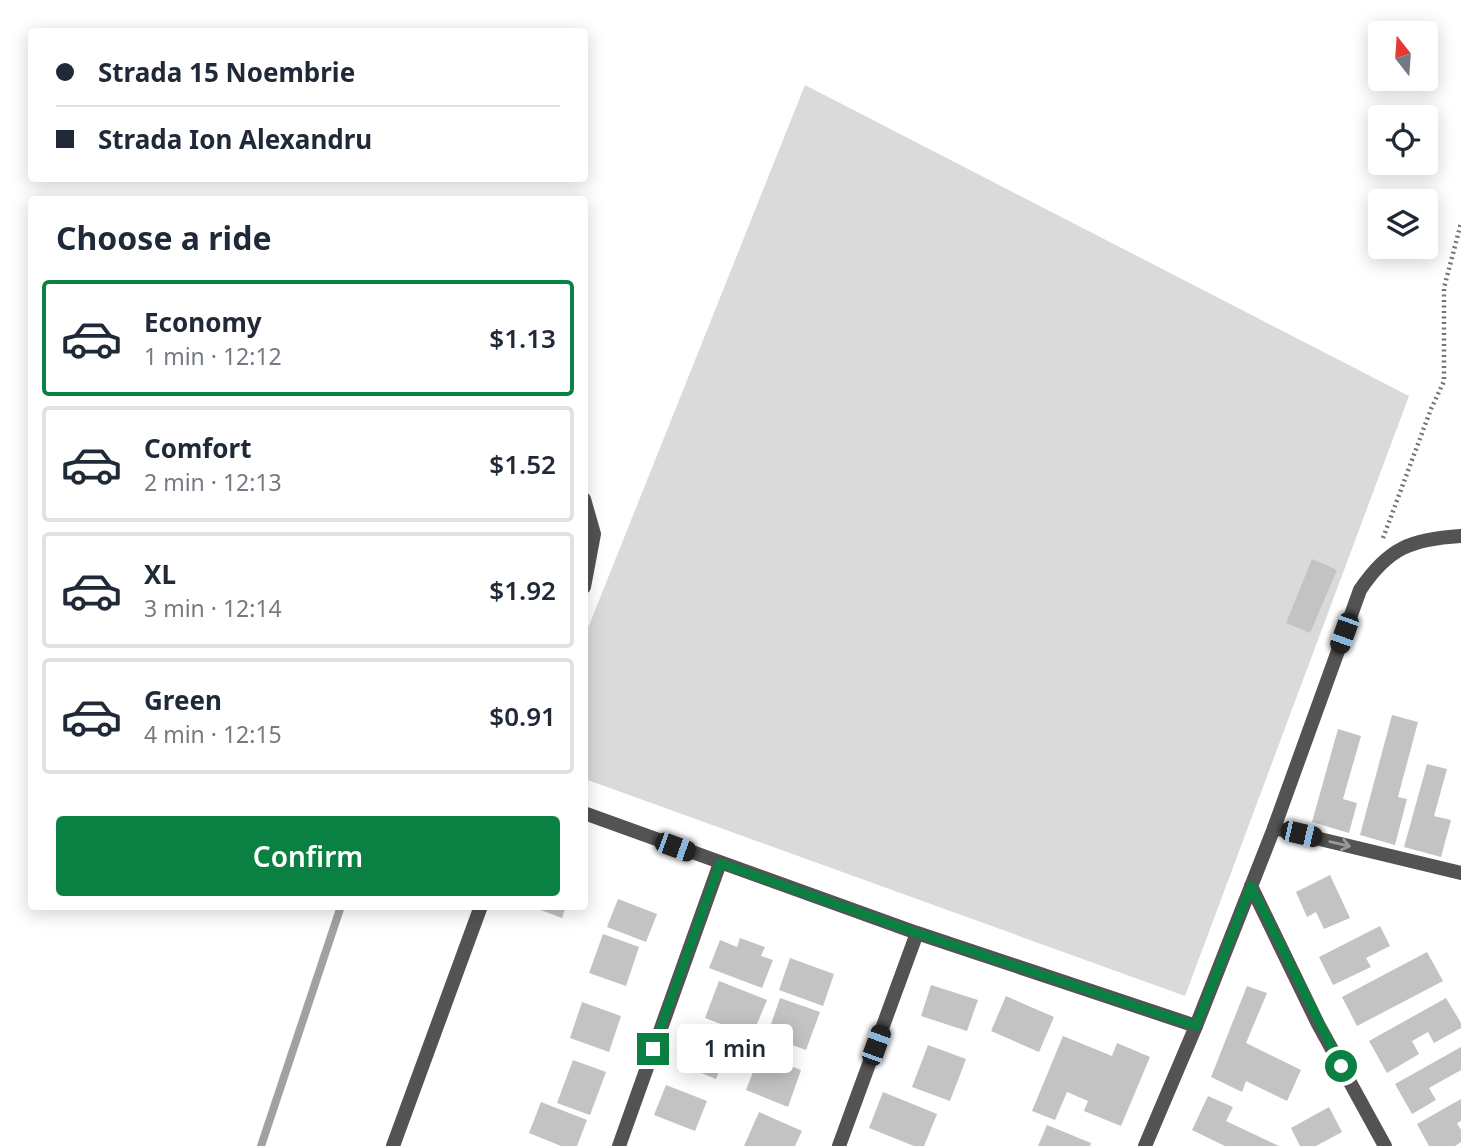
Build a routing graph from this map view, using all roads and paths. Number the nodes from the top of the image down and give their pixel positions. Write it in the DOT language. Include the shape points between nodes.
graph roads {
  1 [pos="1461,223"];
  2 [pos="588,513"];
  3 [pos="1461,536"];
  4 [pos="588,566"];
  5 [pos="1371,573"];
  6 [pos="588,814"];
  7 [pos="1274,828"];
  8 [pos="720,863"];
  9 [pos="1461,873"];
  10 [pos="1251,886"];
  11 [pos="480,910"];
  12 [pos="917,933"];
  13 [pos="1196,1026"];
  14 [pos="393,1146"];
  15 [pos="619,1146"];
  16 [pos="839,1146"];
  17 [pos="1145,1146"];
  18 [pos="1385,1146"];
  1 -- 5 [label="path" via="1444,288 1444,382"];
  2 -- 4 [label="street" via="594,534"];
  3 -- 5 [label="street" via="1413,544 1395,552"];
  5 -- 7 [label="street" via="1360,590"];
  6 -- 8 [label="street"];
  7 -- 9 [label="street, one-way"];
  7 -- 10 [label="street"];
  8 -- 12 [label="street"];
  8 -- 15 [label="street"];
  10 -- 13 [label="street"];
  10 -- 18 [label="street" via="1318,1024"];
  11 -- 14 [label="street"];
  12 -- 13 [label="street"];
  12 -- 16 [label="street"];
  13 -- 17 [label="street"];
}
